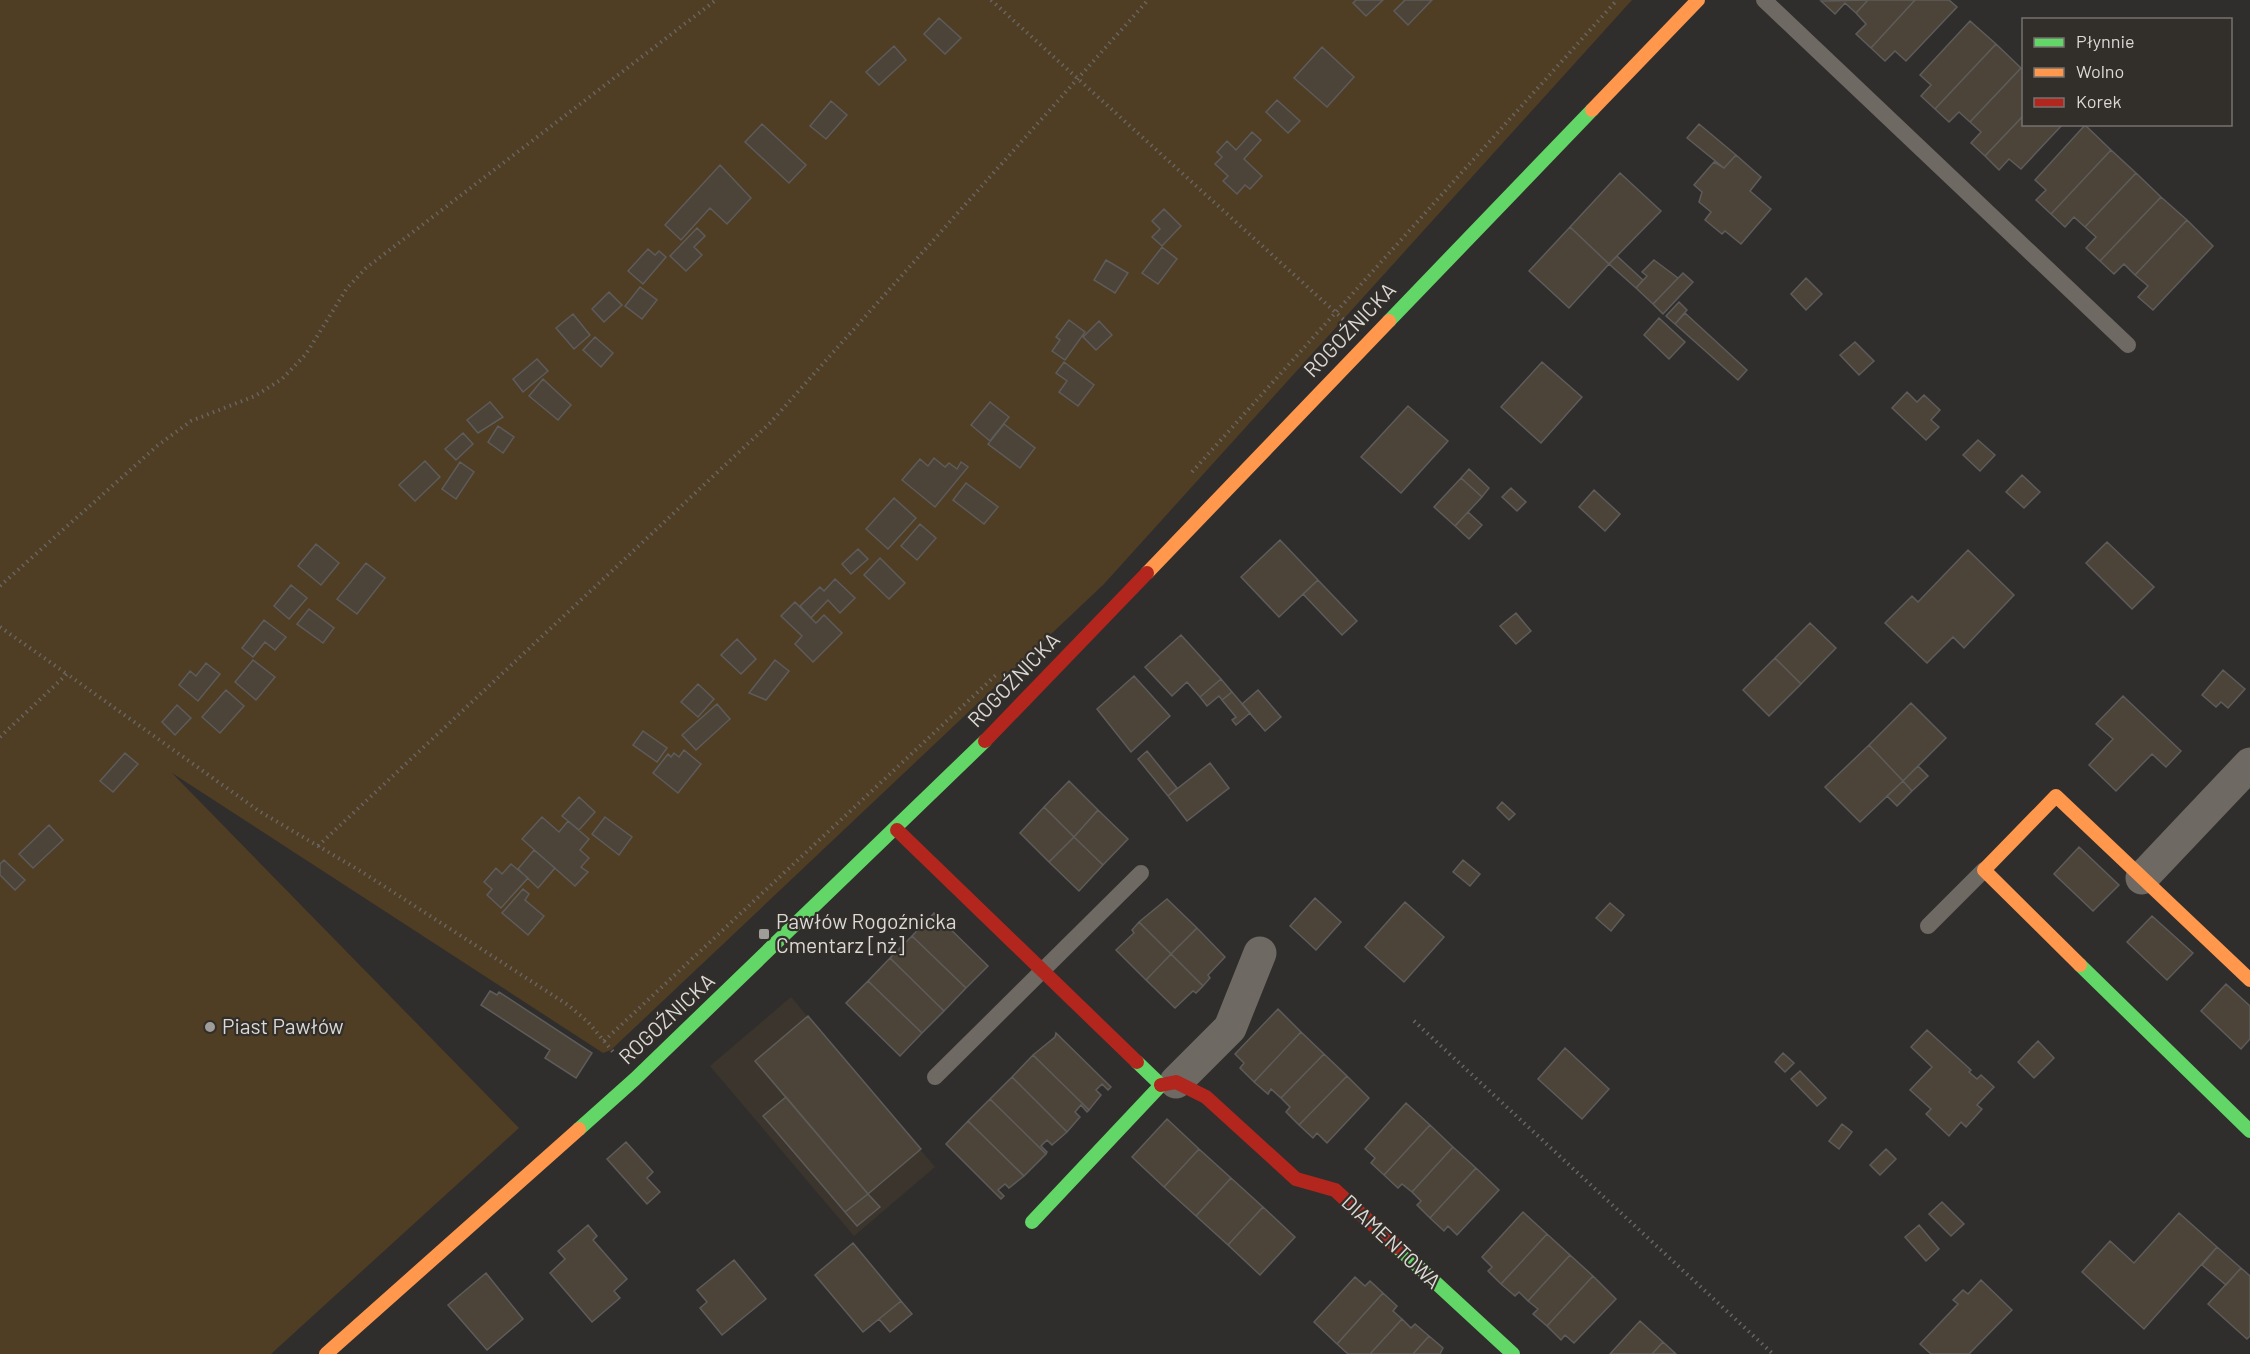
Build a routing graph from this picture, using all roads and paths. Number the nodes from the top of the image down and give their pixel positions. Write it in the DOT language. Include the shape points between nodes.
graph roads {
  1 [pos="716,0"];
  2 [pos="991,0"];
  3 [pos="1148,0"];
  4 [pos="1617,0"];
  5 [pos="1698,0"];
  6 [pos="1764,0"];
  7 [pos="1077,79"];
  8 [pos="1335,311"];
  9 [pos="1370,340"];
  10 [pos="2128,345"];
  11 [pos="1184,480"];
  12 [pos="0,586"];
  13 [pos="0,627"];
  14 [pos="1003,668"];
  15 [pos="67,674"];
  16 [pos="0,737"];
  17 [pos="2250,764"];
  18 [pos="897,830"];
  19 [pos="318,846"];
  20 [pos="1984,870"];
  21 [pos="1141,873"];
  22 [pos="2142,878"];
  23 [pos="1928,926"];
  24 [pos="1260,953"];
  25 [pos="1043,972"];
  26 [pos="2250,980"];
  27 [pos="1414,1021"];
  28 [pos="604,1041"];
  29 [pos="935,1077"];
  30 [pos="635,1079"];
  31 [pos="1168,1083"];
  32 [pos="2250,1131"];
  33 [pos="1032,1222"];
  34 [pos="326,1354"];
  35 [pos="1513,1354"];
  36 [pos="1773,1354"];
  1 -- 12 [label="path" via="366,268 347,288 306,354 282,379 255,396 191,421 157,446"];
  2 -- 7 [label="path"];
  3 -- 7 [label="path"];
  4 -- 8 [label="path"];
  5 -- 9 [label="street, ROGOŹNICKA"];
  6 -- 10 [label="lane"];
  7 -- 8 [label="path"];
  7 -- 19 [label="path" via="771,423"];
  8 -- 9 [label="path"];
  8 -- 11 [label="path"];
  9 -- 18 [label="street, ROGOŹNICKA"];
  13 -- 15 [label="path"];
  14 -- 28 [label="path"];
  15 -- 16 [label="path"];
  15 -- 19 [label="path" via="249,804"];
  17 -- 22 [label="street"];
  18 -- 25 [label="street, DIAMENTOWA"];
  18 -- 30 [label="street, ROGOŹNICKA"];
  19 -- 28 [label="path" via="568,1005"];
  20 -- 22 [label="street" via="2056,796"];
  20 -- 23 [label="lane"];
  20 -- 32 [label="street"];
  21 -- 25 [label="lane"];
  22 -- 26 [label="street"];
  24 -- 31 [label="street" via="1230,1028"];
  25 -- 29 [label="lane"];
  25 -- 31 [label="street, DIAMENTOWA"];
  27 -- 36 [label="path"];
  28 -- 30 [label="path"];
  30 -- 34 [label="street, ROGOŹNICKA"];
  31 -- 33 [label="street"];
  31 -- 35 [label="street, DIAMENTOWA" via="1206,1097 1296,1179 1335,1190"];
}
